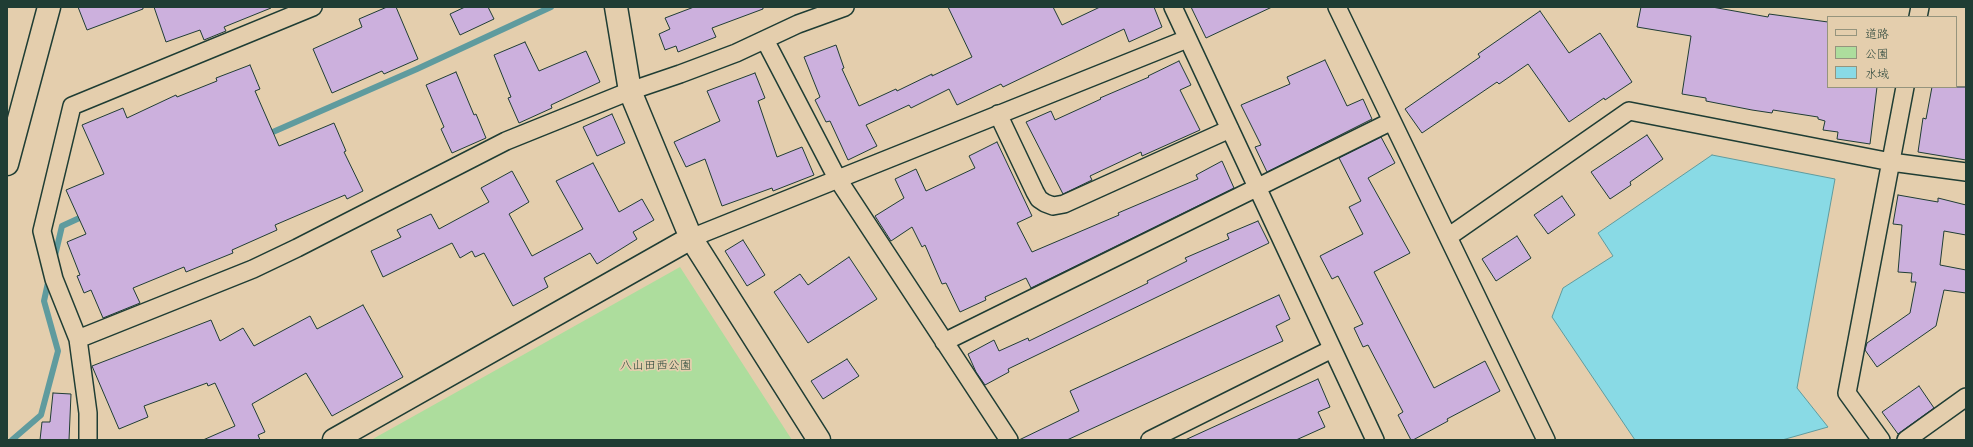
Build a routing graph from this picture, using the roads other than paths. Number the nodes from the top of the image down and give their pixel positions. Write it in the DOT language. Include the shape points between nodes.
graph roads {
  1 [pos="49,7"];
  2 [pos="313,7"];
  3 [pos="616,7"];
  4 [pos="845,7"];
  5 [pos="1173,7"];
  6 [pos="1337,7"];
  7 [pos="1187,39"];
  8 [pos="765,40"];
  9 [pos="1905,88"];
  10 [pos="630,91"];
  11 [pos="998,114"];
  12 [pos="1392,121"];
  13 [pos="1230,129"];
  14 [pos="1891,162"];
  15 [pos="7,164"];
  16 [pos="1966,172"];
  17 [pos="837,178"];
  18 [pos="1258,188"];
  19 [pos="1448,237"];
  20 [pos="691,238"];
  21 [pos="78,339"];
  22 [pos="944,342"];
  23 [pos="1332,349"];
  24 [pos="1966,397"];
  25 [pos="346,437"];
  26 [pos="88,440"];
  27 [pos="819,440"];
  28 [pos="1008,440"];
  29 [pos="1150,440"];
  30 [pos="1375,440"];
  31 [pos="1546,440"];
  32 [pos="1881,440"];
  33 [pos="1906,440"];
  1 -- 15 [label="main road"];
  2 -- 21 [label="street" via="72,106 42,231 54,279"];
  3 -- 10 [label="main road"];
  4 -- 8 [label="street" via="798,24"];
  5 -- 7 [label="street"];
  6 -- 12 [label="street"];
  7 -- 11 [label="street"];
  7 -- 13 [label="street"];
  8 -- 10 [label="street"];
  8 -- 17 [label="street"];
  9 -- 14 [label="street"];
  10 -- 20 [label="main road"];
  10 -- 21 [label="street" via="506,141 253,269"];
  11 -- 13 [label="street" via="1039,199 1053,206 1064,204"];
  11 -- 17 [label="street"];
  12 -- 18 [label="street"];
  12 -- 19 [label="street"];
  13 -- 18 [label="street"];
  14 -- 16 [label="street"];
  14 -- 19 [label="street" via="1629,111"];
  14 -- 32 [label="street" via="1846,393"];
  17 -- 20 [label="street"];
  17 -- 22 [label="street"];
  18 -- 22 [label="street"];
  18 -- 23 [label="street"];
  19 -- 31 [label="street"];
  20 -- 25 [label="main road"];
  20 -- 27 [label="main road"];
  21 -- 26 [label="street" via="88,413"];
  22 -- 28 [label="street"];
  23 -- 29 [label="street"];
  23 -- 30 [label="street"];
  24 -- 33 [label="street"];
}
